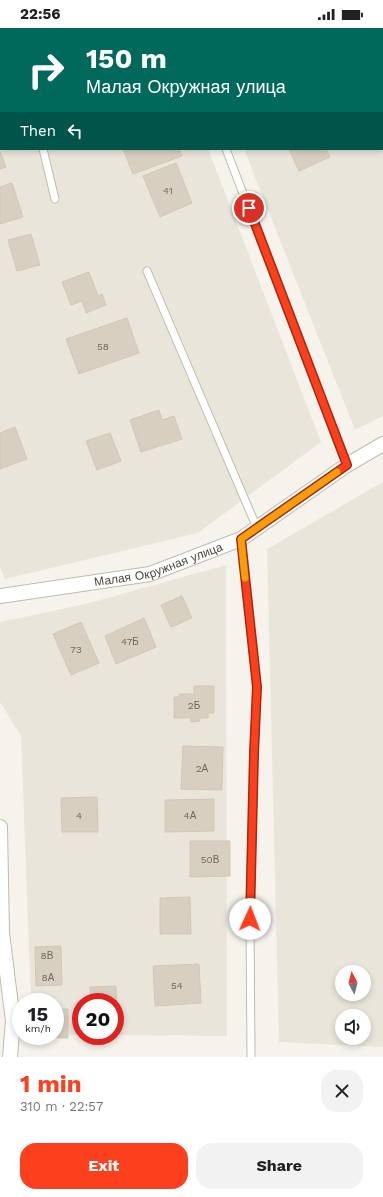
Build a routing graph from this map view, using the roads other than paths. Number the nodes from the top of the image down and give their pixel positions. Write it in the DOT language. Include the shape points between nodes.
graph roads {
  1 [pos="43,150"];
  2 [pos="227,150"];
  3 [pos="55,198"];
  4 [pos="146,271"];
  5 [pos="383,444"];
  6 [pos="347,465"];
  7 [pos="257,528"];
  8 [pos="241,539"];
  9 [pos="0,596"];
  10 [pos="0,827"];
  11 [pos="10,1057"];
  12 [pos="251,1057"];
  1 -- 3 [label="lane"];
  2 -- 6 [label="lane"];
  4 -- 7 [label="lane"];
  5 -- 6 [label="street, Малая Окружная улица"];
  6 -- 7 [label="street, Малая Окружная улица"];
  7 -- 8 [label="street, Малая Окружная улица"];
  8 -- 9 [label="street, Малая Окружная улица" via="150,574"];
  8 -- 12 [label="lane" via="257,687 250,919"];
  10 -- 11 [label="street" via="2,933 12,1021"];
}
